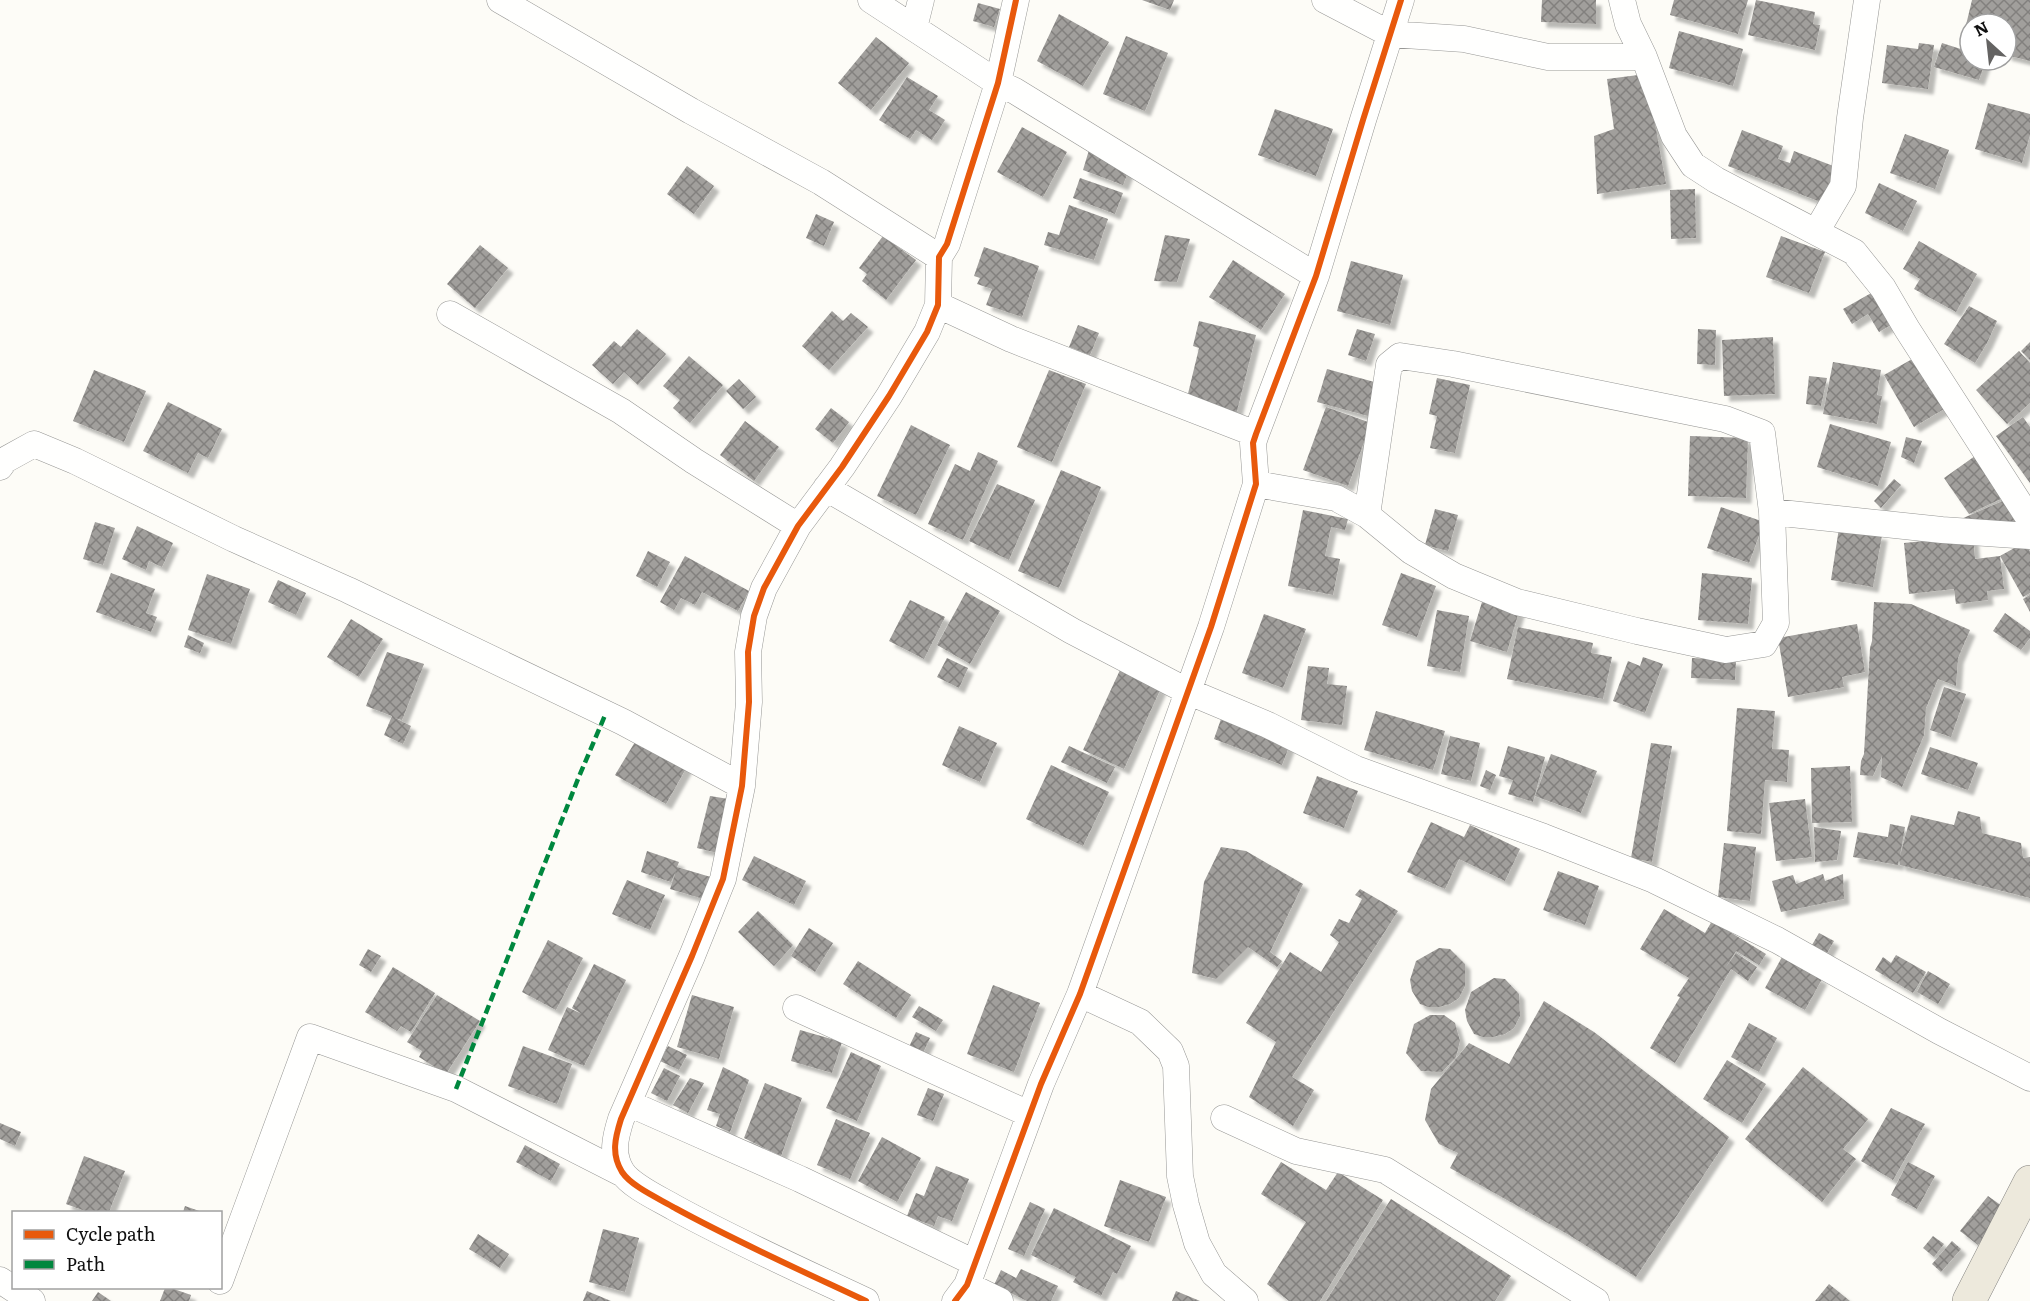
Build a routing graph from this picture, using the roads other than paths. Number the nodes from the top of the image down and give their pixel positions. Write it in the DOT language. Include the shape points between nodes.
graph roads {
  1 [pos="500,0"];
  2 [pos="870,0"];
  3 [pos="921,0"];
  4 [pos="1016,0"];
  5 [pos="1324,0"];
  6 [pos="1401,0"];
  7 [pos="1622,0"];
  8 [pos="1867,0"];
  9 [pos="914,28"];
  10 [pos="1390,34"];
  11 [pos="1644,57"];
  12 [pos="998,83"];
  13 [pos="1816,232"];
  14 [pos="939,257"];
  15 [pos="1316,276"];
  16 [pos="938,305"];
  17 [pos="450,314"];
  18 [pos="1256,434"];
  19 [pos="0,467"];
  20 [pos="1256,484"];
  21 [pos="826,488"];
  22 [pos="1773,512"];
  23 [pos="1367,515"];
  24 [pos="2030,520"];
  25 [pos="798,526"];
  26 [pos="2030,536"];
  27 [pos="1187,691"];
  28 [pos="742,786"];
  29 [pos="1080,994"];
  30 [pos="796,1008"];
  31 [pos="2030,1078"];
  32 [pos="628,1103"];
  33 [pos="1029,1114"];
  34 [pos="1224,1118"];
  35 [pos="623,1174"];
  36 [pos="2030,1182"];
  37 [pos="222,1276"];
  38 [pos="966,1283"];
  39 [pos="14,1289"];
  40 [pos="32,1301"];
  41 [pos="866,1301"];
  42 [pos="1000,1301"];
  43 [pos="1245,1301"];
  44 [pos="1596,1301"];
  45 [pos="1969,1301"];
  1 -- 14 [label="street" via="821,182"];
  2 -- 9 [label="street"];
  3 -- 9 [label="street"];
  4 -- 12 [label="street"];
  5 -- 10 [label="street"];
  6 -- 10 [label="street"];
  7 -- 11 [label="street" via="1628,24"];
  8 -- 13 [label="street" via="1843,186"];
  9 -- 12 [label="street"];
  10 -- 11 [label="street" via="1464,39 1548,57"];
  10 -- 15 [label="street"];
  11 -- 13 [label="street" via="1674,136 1693,165"];
  12 -- 14 [label="street" via="947,244"];
  12 -- 15 [label="street"];
  13 -- 24 [label="street" via="1854,252 1883,288"];
  14 -- 16 [label="street"];
  15 -- 18 [label="street"];
  16 -- 18 [label="street" via="1011,339"];
  16 -- 21 [label="street" via="927,332 889,396"];
  17 -- 25 [label="street" via="621,411"];
  18 -- 20 [label="street"];
  19 -- 28 [label="street" via="4,460 34,444 75,461 623,722"];
  20 -- 23 [label="street" via="1336,498"];
  20 -- 27 [label="street"];
  21 -- 25 [label="street"];
  21 -- 27 [label="street" via="1072,631"];
  22 -- 23 [label="street" via="1776,623 1764,644 1726,650 1517,602 1454,576 1411,551"];
  22 -- 23 [label="street" via="1762,433 1725,418 1400,356 1389,365"];
  22 -- 26 [label="street"];
  25 -- 28 [label="street" via="764,588 754,616 748,652 749,702"];
  27 -- 29 [label="street"];
  27 -- 31 [label="street" via="1268,724 1356,769 1654,880 1777,940"];
  28 -- 32 [label="street" via="723,879"];
  29 -- 33 [label="street"];
  29 -- 43 [label="street" via="1140,1022 1170,1051 1176,1066 1180,1176 1197,1243 1214,1274"];
  30 -- 33 [label="street"];
  32 -- 35 [label="street" via="613,1144"];
  32 -- 38 [label="street" via="800,1179"];
  33 -- 38 [label="street"];
  34 -- 44 [label="street" via="1296,1151 1385,1170"];
  35 -- 37 [label="street" via="456,1089 310,1037"];
  35 -- 41 [label="street" via="642,1190 726,1236"];
  36 -- 45 [label="main road"];
  38 -- 42 [label="street"];
  39 -- 40 [label="street"];
}
